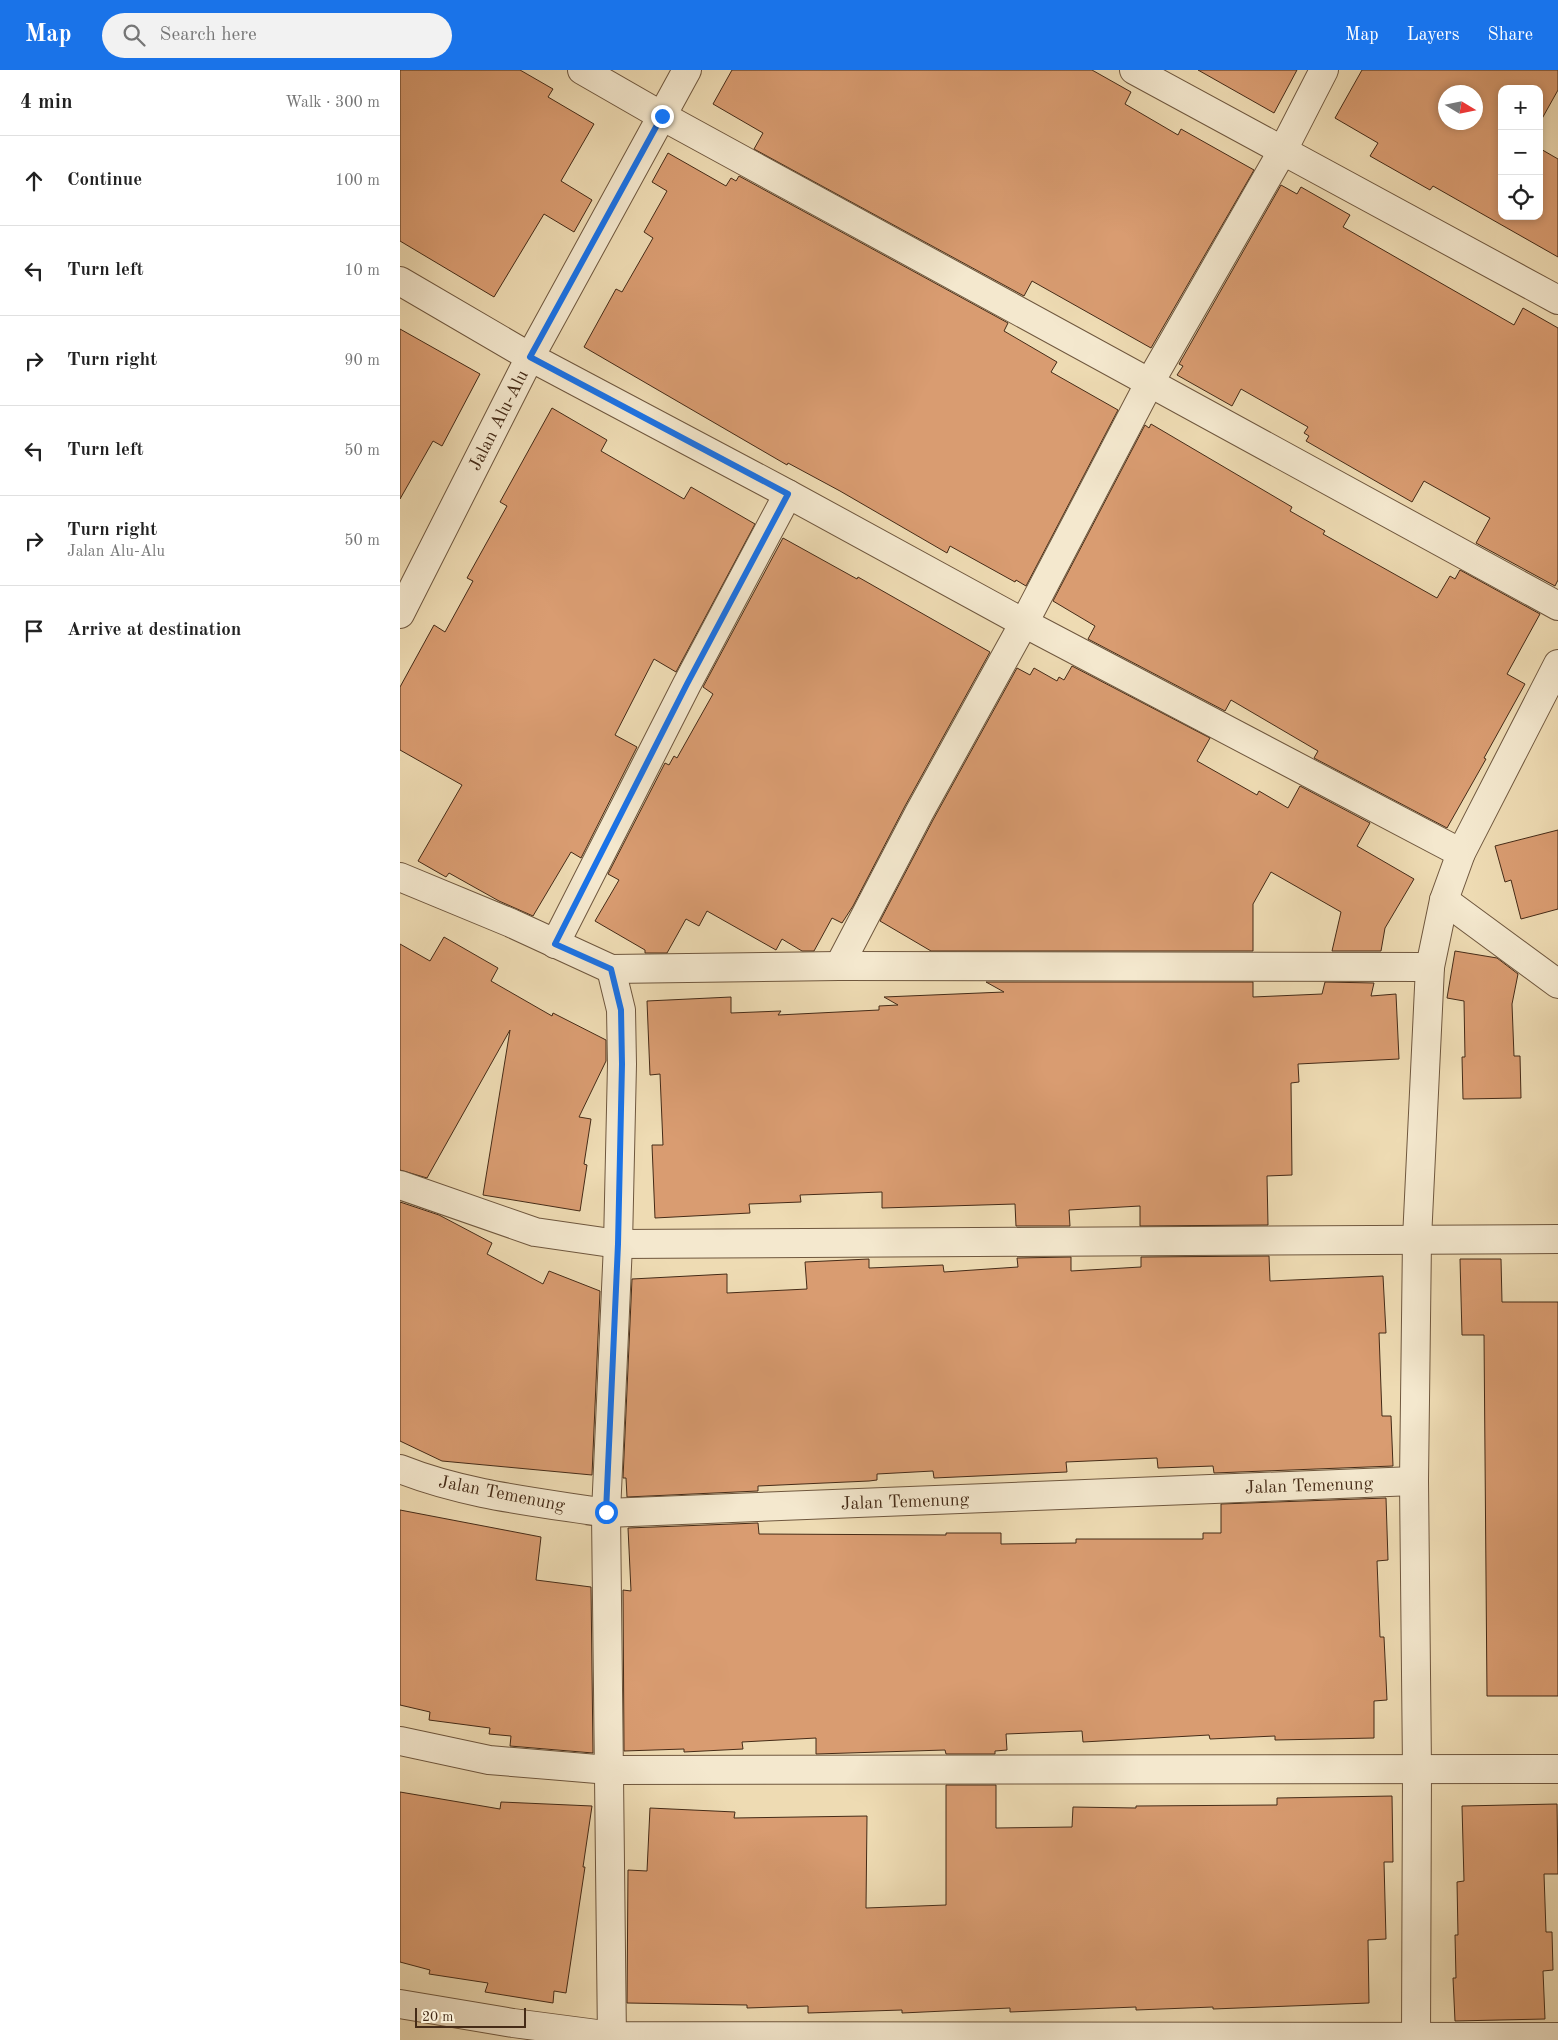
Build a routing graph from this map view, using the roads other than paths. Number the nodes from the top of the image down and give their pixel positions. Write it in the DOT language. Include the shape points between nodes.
graph roads {
  1 [pos="582,70"];
  2 [pos="687,70"];
  3 [pos="1134,70"];
  4 [pos="1324,70"];
  5 [pos="662,116"];
  6 [pos="1283,150"];
  7 [pos="400,281"];
  8 [pos="1558,300"];
  9 [pos="530,357"];
  10 [pos="1150,382"];
  11 [pos="788,494"];
  12 [pos="1558,606"];
  13 [pos="400,614"];
  14 [pos="1024,623"];
  15 [pos="1558,664"];
  16 [pos="1461,853"];
  17 [pos="400,877"];
  18 [pos="1444,900"];
  19 [pos="555,944"];
  20 [pos="839,966"];
  21 [pos="1430,966"];
  22 [pos="611,969"];
  23 [pos="1558,984"];
  24 [pos="400,1184"];
  25 [pos="1417,1239"];
  26 [pos="1558,1239"];
  27 [pos="618,1244"];
  28 [pos="400,1469"];
  29 [pos="1414,1480"];
  30 [pos="606,1512"];
  31 [pos="400,1741"];
  32 [pos="1417,1769"];
  33 [pos="1558,1769"];
  34 [pos="609,1770"];
  35 [pos="400,2004"];
  36 [pos="1558,2037"];
  37 [pos="612,2038"];
  38 [pos="1416,2038"];
  1 -- 5 [label="street"];
  2 -- 5 [label="street, Jalan Alu-Alu"];
  3 -- 6 [label="street"];
  4 -- 6 [label="street"];
  5 -- 9 [label="street, Jalan Alu-Alu"];
  5 -- 10 [label="street"];
  6 -- 8 [label="street"];
  6 -- 10 [label="street"];
  7 -- 9 [label="street"];
  9 -- 11 [label="street"];
  9 -- 13 [label="street, Jalan Alu-Alu"];
  10 -- 12 [label="street"];
  10 -- 14 [label="street"];
  11 -- 14 [label="street"];
  11 -- 19 [label="street"];
  14 -- 16 [label="street"];
  14 -- 20 [label="street"];
  15 -- 16 [label="street"];
  16 -- 18 [label="street"];
  17 -- 19 [label="street"];
  18 -- 21 [label="street"];
  18 -- 23 [label="street"];
  19 -- 22 [label="street"];
  20 -- 21 [label="street"];
  20 -- 22 [label="street"];
  21 -- 25 [label="street"];
  22 -- 27 [label="street" via="622,1019"];
  24 -- 27 [label="street" via="535,1232"];
  25 -- 26 [label="street"];
  25 -- 27 [label="street"];
  25 -- 29 [label="street"];
  27 -- 30 [label="street"];
  28 -- 30 [label="street, Jalan Temenung" via="421,1478 498,1496"];
  29 -- 30 [label="street, Jalan Temenung"];
  29 -- 32 [label="street"];
  30 -- 34 [label="street"];
  31 -- 34 [label="street" via="489,1760"];
  32 -- 33 [label="street"];
  32 -- 34 [label="street"];
  32 -- 38 [label="street"];
  34 -- 37 [label="street"];
  35 -- 37 [label="street"];
  36 -- 38 [label="street"];
  37 -- 38 [label="street"];
}
